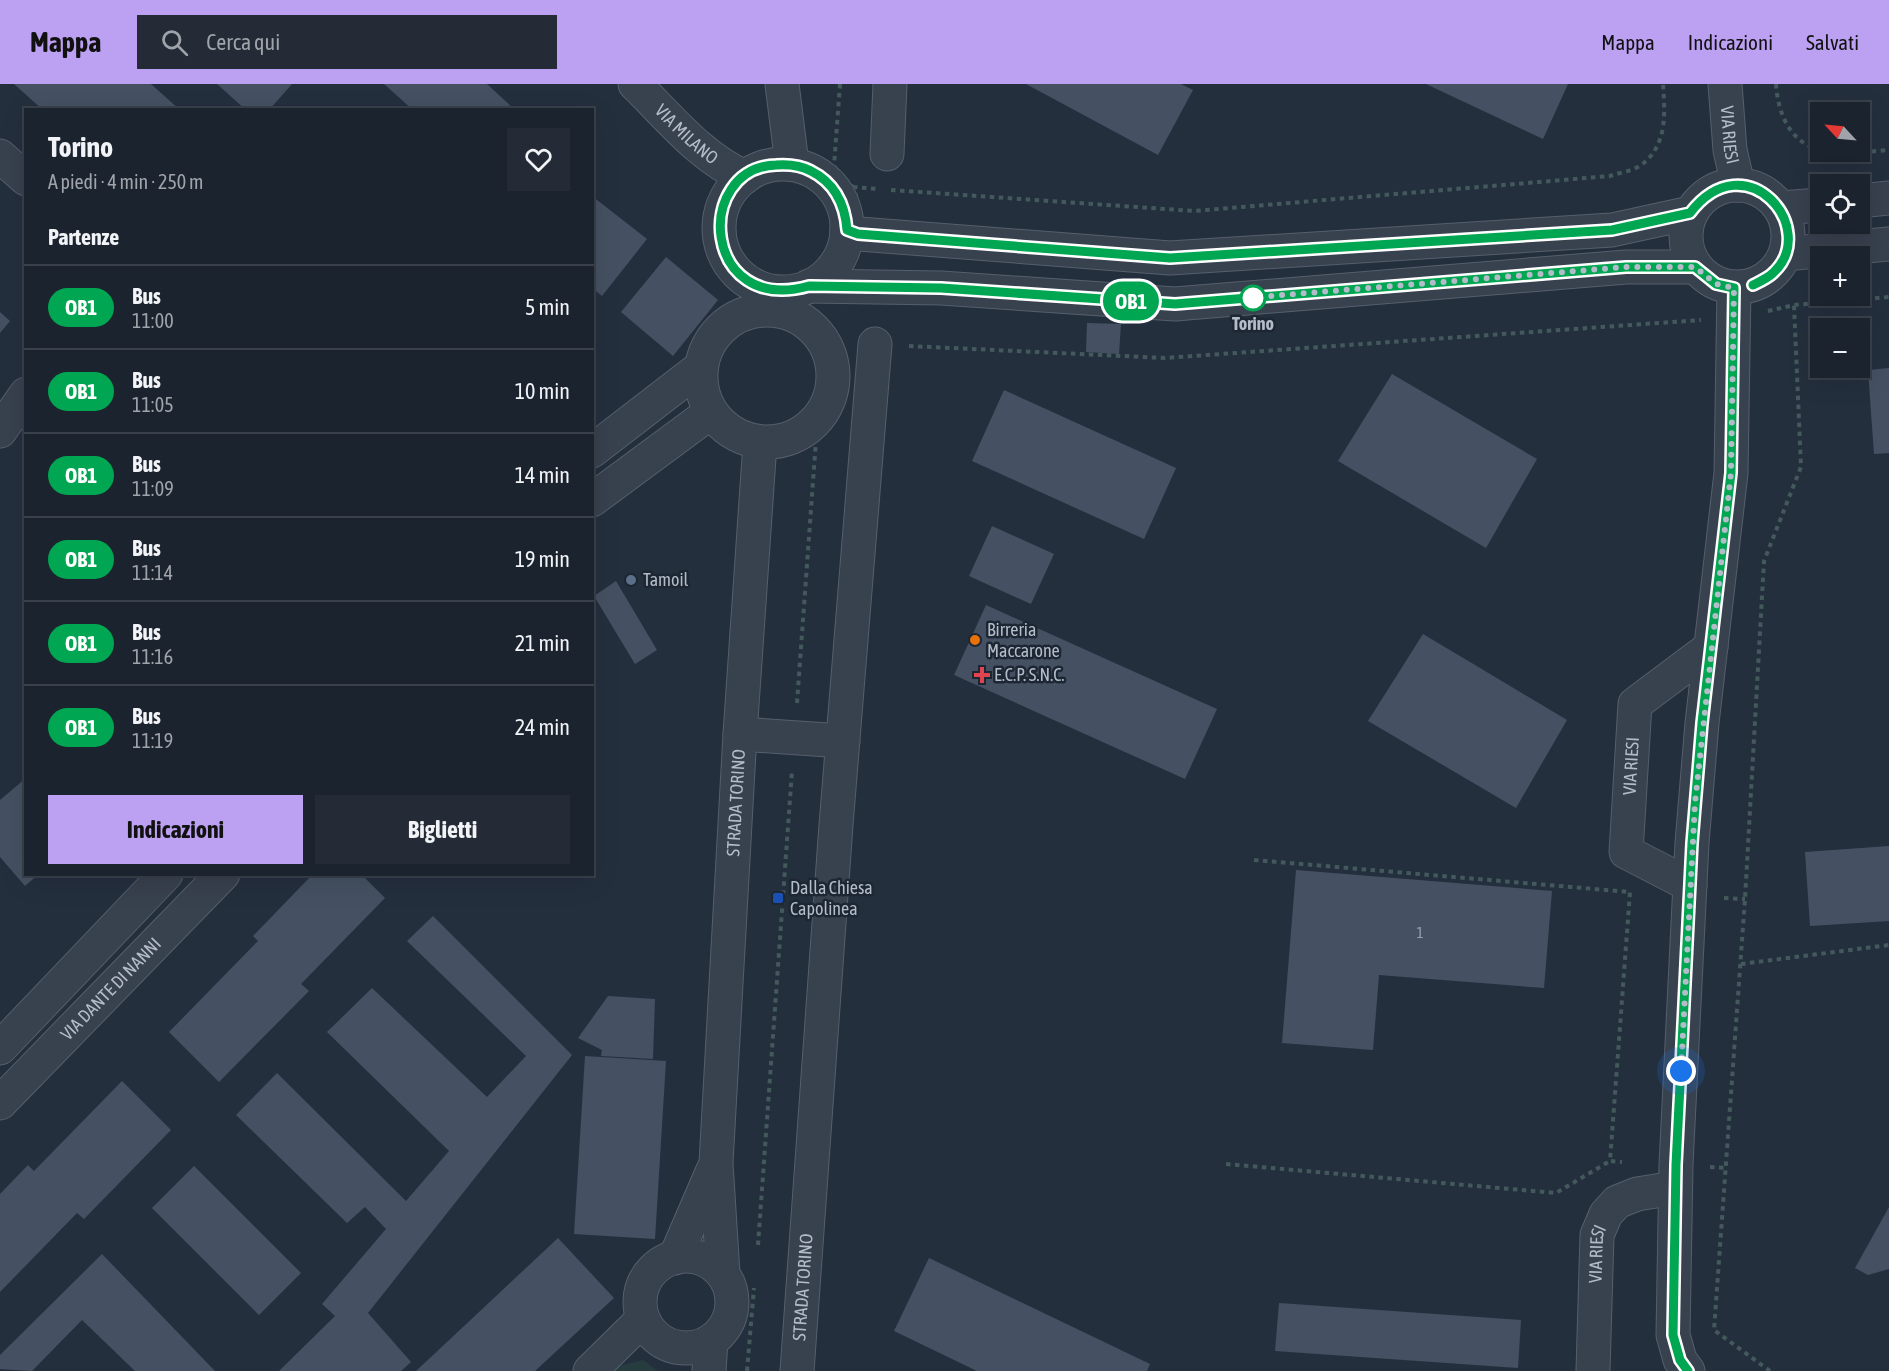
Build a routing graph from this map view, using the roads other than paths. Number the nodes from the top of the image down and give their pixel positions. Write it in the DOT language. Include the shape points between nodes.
graph roads {
  1 [pos="635,84"];
  2 [pos="782,84"];
  3 [pos="890,84"];
  4 [pos="1725,84"];
  5 [pos="887,154"];
  6 [pos="0,156"];
  7 [pos="792,164"];
  8 [pos="24,177"];
  9 [pos="745,177"];
  10 [pos="1738,184"];
  11 [pos="1889,198"];
  12 [pos="1870,200"];
  13 [pos="1810,206"];
  14 [pos="1780,208"];
  15 [pos="1690,213"];
  16 [pos="853,232"];
  17 [pos="1889,244"];
  18 [pos="1785,254"];
  19 [pos="1695,267"];
  20 [pos="748,281"];
  21 [pos="809,286"];
  22 [pos="1734,304"];
  23 [pos="745,314"];
  24 [pos="805,322"];
  25 [pos="875,344"];
  26 [pos="701,367"];
  27 [pos="24,397"];
  28 [pos="711,412"];
  29 [pos="0,431"];
  30 [pos="760,442"];
  31 [pos="594,449"];
  32 [pos="594,499"];
  33 [pos="1711,647"];
  34 [pos="740,734"];
  35 [pos="843,741"];
  36 [pos="164,876"];
  37 [pos="221,876"];
  38 [pos="1690,885"];
  39 [pos="0,1048"];
  40 [pos="0,1103"];
  41 [pos="716,1163"];
  42 [pos="1676,1177"];
  43 [pos="675,1258"];
  44 [pos="723,1274"];
  45 [pos="643,1320"];
  46 [pos="710,1356"];
  47 [pos="590,1371"];
  48 [pos="797,1371"];
  49 [pos="1593,1371"];
  50 [pos="1688,1371"];
  1 -- 9 [label="street, VIA MILANO" via="706,154 722,167"];
  2 -- 7 [label="street"];
  3 -- 5 [label="street"];
  4 -- 10 [label="street, VIA RIESI" via="1730,150"];
  6 -- 8 [label="street"];
  7 -- 9 [label="street" via="770,165"];
  7 -- 16 [label="street" via="820,175 834,188"];
  9 -- 20 [label="street" via="728,197 719,225 723,250 734,269"];
  10 -- 14 [label="street" via="1759,189"];
  10 -- 15 [label="street" via="1719,187 1703,197"];
  11 -- 12 [label="street"];
  13 -- 14 [label="street"];
  14 -- 18 [label="street" via="1788,227"];
  15 -- 16 [label="street" via="1612,230 1170,258"];
  15 -- 19 [label="street" via="1685,240"];
  16 -- 21 [label="street" via="834,267"];
  17 -- 18 [label="street"];
  18 -- 22 [label="street" via="1774,273 1753,285"];
  19 -- 21 [label="street" via="1626,267 1175,304 941,288"];
  19 -- 22 [label="street"];
  20 -- 21 [label="street" via="773,291"];
  20 -- 23 [label="street"];
  21 -- 24 [label="street"];
  22 -- 33 [label="street" via="1731,473"];
  23 -- 24 [label="street" via="775,310"];
  23 -- 26 [label="street" via="717,333"];
  24 -- 30 [label="street" via="819,335 830,355 832,392 810,427 794,437"];
  25 -- 35 [label="street"];
  26 -- 28 [label="street" via="701,384"];
  26 -- 31 [label="street"];
  27 -- 29 [label="street"];
  28 -- 30 [label="street" via="735,435"];
  28 -- 32 [label="street"];
  30 -- 34 [label="street, STRADA TORINO"];
  33 -- 38 [label="street"];
  33 -- 38 [label="street, VIA RIESI" via="1635,704 1626,852"];
  34 -- 35 [label="street"];
  34 -- 41 [label="street, STRADA TORINO"];
  35 -- 48 [label="street, STRADA TORINO"];
  36 -- 39 [label="street"];
  37 -- 40 [label="street, VIA DANTE DI NANNI"];
  38 -- 42 [label="street"];
  41 -- 43 [label="street, STRADA TORINO"];
  41 -- 44 [label="street, STRADA TORINO"];
  42 -- 49 [label="street, VIA RIESI" via="1617,1202 1596,1235"];
  42 -- 50 [label="street" via="1673,1335 1680,1360"];
  43 -- 44 [label="street" via="698,1258"];
  43 -- 45 [label="street" via="659,1265 645,1281 640,1302"];
  44 -- 46 [label="street" via="729,1284 731,1310"];
  45 -- 46 [label="street" via="653,1335 668,1345"];
  45 -- 47 [label="street"];
}
